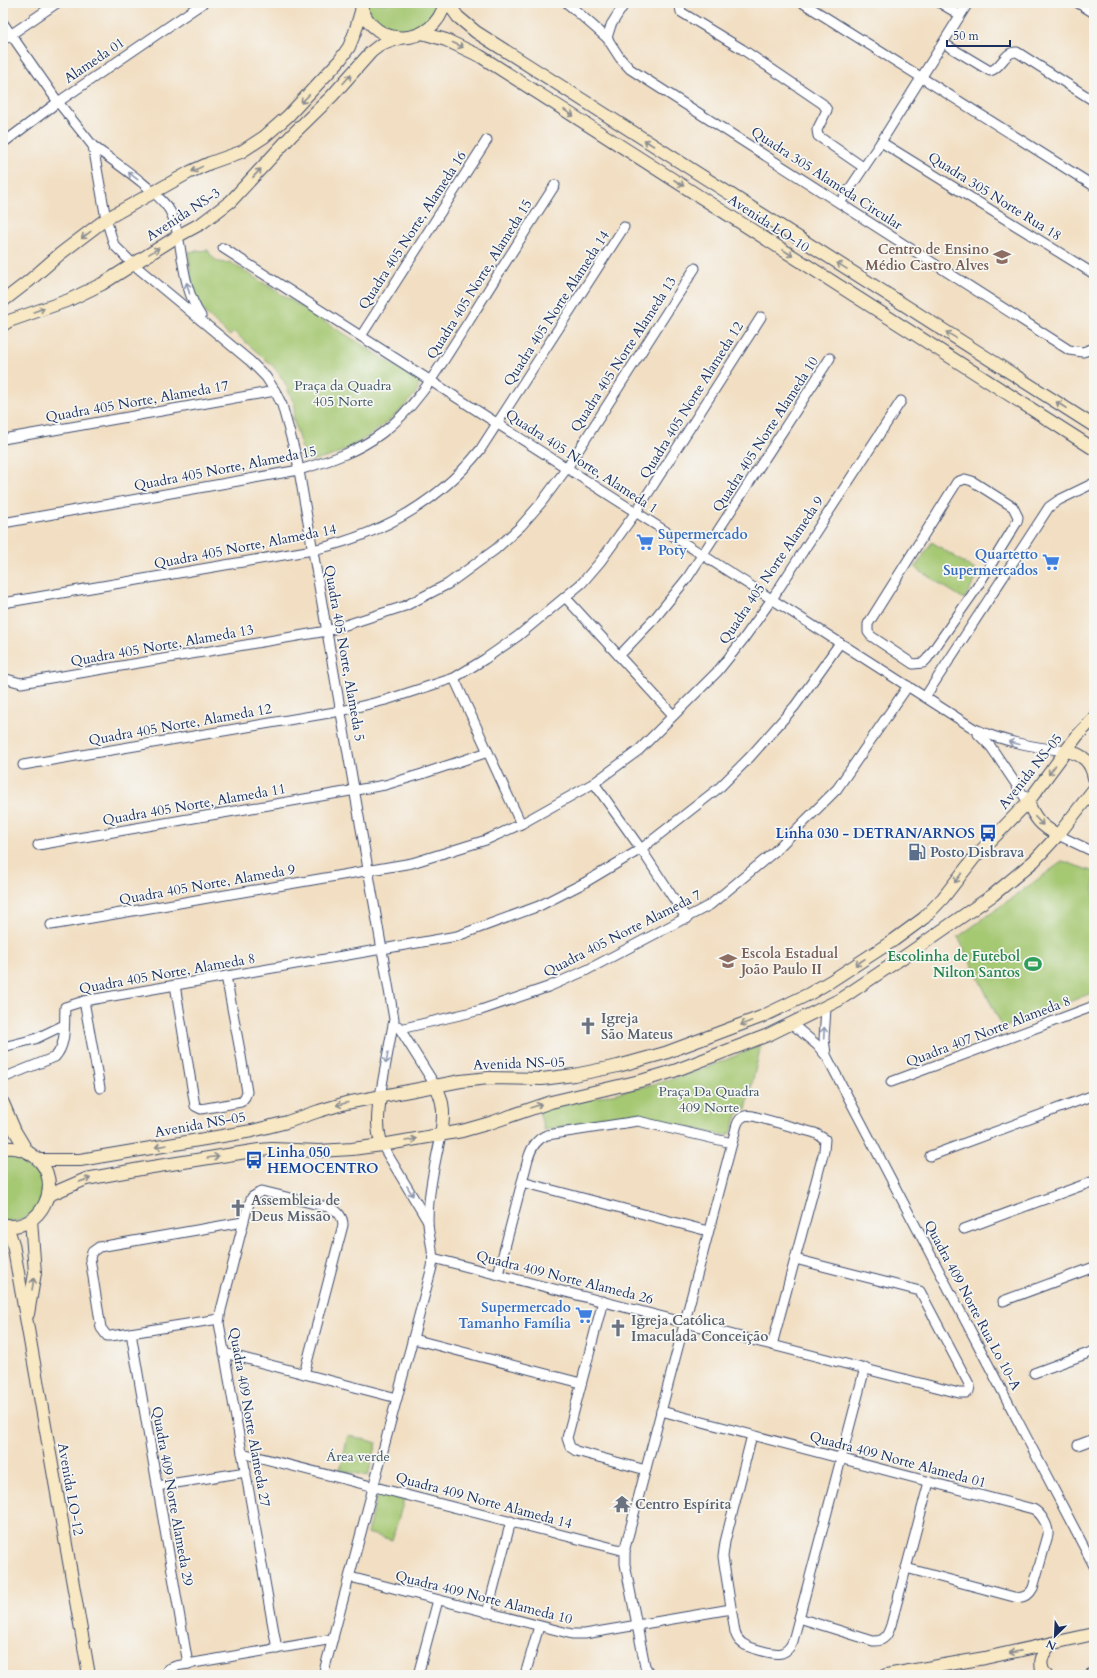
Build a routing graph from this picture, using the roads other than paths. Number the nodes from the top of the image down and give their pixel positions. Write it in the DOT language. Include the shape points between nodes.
graph roads {
  1 [pos="57,3"];
  2 [pos="203,3"];
  3 [pos="445,3"];
  4 [pos="448,3"];
  5 [pos="567,3"];
  6 [pos="625,3"];
  7 [pos="682,3"];
  8 [pos="803,3"];
  9 [pos="940,3"];
  10 [pos="968,3"];
  11 [pos="1078,3"];
  12 [pos="361,6"];
  13 [pos="1094,13"];
  14 [pos="960,15"];
  15 [pos="3,23"];
  16 [pos="422,33"];
  17 [pos="7,37"];
  18 [pos="400,38"];
  19 [pos="607,38"];
  20 [pos="943,43"];
  21 [pos="921,78"];
  22 [pos="1094,101"];
  23 [pos="58,102"];
  24 [pos="487,140"];
  25 [pos="881,142"];
  26 [pos="3,143"];
  27 [pos="93,146"];
  28 [pos="863,167"];
  29 [pos="555,185"];
  30 [pos="1094,186"];
  31 [pos="154,193"];
  32 [pos="840,203"];
  33 [pos="106,219"];
  34 [pos="624,227"];
  35 [pos="178,236"];
  36 [pos="223,248"];
  37 [pos="133,264"];
  38 [pos="695,268"];
  39 [pos="1094,274"];
  40 [pos="3,301"];
  41 [pos="761,316"];
  42 [pos="205,322"];
  43 [pos="3,325"];
  44 [pos="361,336"];
  45 [pos="1094,348"];
  46 [pos="830,358"];
  47 [pos="431,381"];
  48 [pos="275,391"];
  49 [pos="901,401"];
  50 [pos="498,424"];
  51 [pos="1094,426"];
  52 [pos="3,438"];
  53 [pos="1094,449"];
  54 [pos="567,468"];
  55 [pos="299,470"];
  56 [pos="1094,483"];
  57 [pos="636,512"];
  58 [pos="3,523"];
  59 [pos="313,550"];
  60 [pos="703,555"];
  61 [pos="974,592"];
  62 [pos="566,597"];
  63 [pos="772,599"];
  64 [pos="988,600"];
  65 [pos="3,603"];
  66 [pos="327,631"];
  67 [pos="840,643"];
  68 [pos="619,656"];
  69 [pos="3,678"];
  70 [pos="454,678"];
  71 [pos="908,686"];
  72 [pos="925,697"];
  73 [pos="341,711"];
  74 [pos="673,715"];
  75 [pos="1094,718"];
  76 [pos="973,728"];
  77 [pos="1066,751"];
  78 [pos="488,752"];
  79 [pos="23,765"];
  80 [pos="594,783"];
  81 [pos="1094,787"];
  82 [pos="355,790"];
  83 [pos="1028,802"];
  84 [pos="521,824"];
  85 [pos="1058,835"];
  86 [pos="38,844"];
  87 [pos="641,850"];
  88 [pos="1094,852"];
  89 [pos="368,870"];
  90 [pos="687,919"];
  91 [pos="51,925"];
  92 [pos="382,949"];
  93 [pos="226,976"];
  94 [pos="175,985"];
  95 [pos="84,1001"];
  96 [pos="1094,1006"];
  97 [pos="826,1008"];
  98 [pos="394,1020"];
  99 [pos="792,1024"];
  100 [pos="64,1025"];
  101 [pos="400,1029"];
  102 [pos="3,1047"];
  103 [pos="827,1057"];
  104 [pos="3,1078"];
  105 [pos="891,1082"];
  106 [pos="435,1085"];
  107 [pos="100,1088"];
  108 [pos="1094,1095"];
  109 [pos="380,1096"];
  110 [pos="3,1103"];
  111 [pos="441,1135"];
  112 [pos="732,1143"];
  113 [pos="382,1145"];
  114 [pos="3,1148"];
  115 [pos="27,1151"];
  116 [pos="930,1156"];
  117 [pos="39,1160"];
  118 [pos="1094,1181"];
  119 [pos="522,1182"];
  120 [pos="49,1195"];
  121 [pos="31,1220"];
  122 [pos="243,1222"];
  123 [pos="428,1222"];
  124 [pos="5,1225"];
  125 [pos="964,1229"];
  126 [pos="708,1231"];
  127 [pos="433,1258"];
  128 [pos="795,1258"];
  129 [pos="1094,1267"];
  130 [pos="498,1274"];
  131 [pos="603,1301"];
  132 [pos="1003,1301"];
  133 [pos="219,1319"];
  134 [pos="685,1322"];
  135 [pos="26,1323"];
  136 [pos="131,1333"];
  137 [pos="412,1339"];
  138 [pos="772,1344"];
  139 [pos="1094,1351"];
  140 [pos="224,1352"];
  141 [pos="865,1368"];
  142 [pos="1034,1373"];
  143 [pos="304,1374"];
  144 [pos="581,1383"];
  145 [pos="397,1398"];
  146 [pos="661,1411"];
  147 [pos="752,1435"];
  148 [pos="1094,1439"];
  149 [pos="1078,1445"];
  150 [pos="242,1453"];
  151 [pos="841,1459"];
  152 [pos="646,1470"];
  153 [pos="246,1472"];
  154 [pos="929,1482"];
  155 [pos="157,1486"];
  156 [pos="374,1486"];
  157 [pos="511,1521"];
  158 [pos="625,1551"];
  159 [pos="1094,1566"];
  160 [pos="906,1568"];
  161 [pos="350,1577"];
  162 [pos="438,1600"];
  163 [pos="731,1609"];
  164 [pos="487,1613"];
  165 [pos="799,1618"];
  166 [pos="637,1625"];
  167 [pos="539,1626"];
  168 [pos="1094,1634"];
  169 [pos="333,1639"];
  170 [pos="1050,1645"];
  171 [pos="277,1649"];
  172 [pos="86,1661"];
  173 [pos="188,1664"];
  174 [pos="643,1670"];
  175 [pos="164,1674"];
  176 [pos="88,1675"];
  177 [pos="94,1675"];
  178 [pos="323,1675"];
  179 [pos="418,1675"];
  180 [pos="525,1675"];
  181 [pos="650,1675"];
  182 [pos="886,1675"];
  183 [pos="1046,1675"];
  1 -- 17 [label="street"];
  2 -- 23 [label="street, Alameda 01"];
  3 -- 16 [label="street, Avenida NS-3" via="438,19"];
  51 -- 4 [label="street, Avenida LO-10, one-way" via="473,30 458,17"];
  5 -- 19 [label="street, Quadra 305 Alameda Circular"];
  6 -- 19 [label="street" via="611,25"];
  7 -- 28 [label="street" via="681,12 742,49 823,104 827,110 817,130 818,136"];
  8 -- 21 [label="street"];
  9 -- 14 [label="street"];
  10 -- 14 [label="street"];
  11 -- 13 [label="street"];
  12 -- 18 [label="street, Avenida NS-3" via="367,20 376,29"];
  12 -- 31 [label="street, Avenida NS-3, one-way" via="356,32 349,48 288,116 252,146 200,167"];
  14 -- 20 [label="street"];
  15 -- 17 [label="street"];
  16 -- 18 [label="street, Avenida NS-3"];
  16 -- 53 [label="street, Avenida LO-10, one-way" via="446,40 480,56"];
  17 -- 23 [label="street"];
  35 -- 18 [label="street, Avenida NS-3, one-way" via="202,223 231,201 371,52 380,45"];
  19 -- 32 [label="street, Quadra 305 Alameda Circular" via="630,69"];
  20 -- 21 [label="street"];
  20 -- 22 [label="street" via="990,71 1009,54 1017,52"];
  21 -- 25 [label="street"];
  21 -- 30 [label="street"];
  23 -- 26 [label="street, Alameda 01"];
  23 -- 27 [label="street"];
  24 -- 44 [label="street, Quadra 405 Norte, Alameda 16"];
  25 -- 28 [label="street"];
  25 -- 39 [label="street, Quadra 305 Norte Rua 18"];
  31 -- 27 [label="street, Quadra 405 Norte, Alameda 5, one-way"];
  27 -- 33 [label="street, Quadra 405 Norte, Alameda 5"];
  28 -- 32 [label="street"];
  29 -- 47 [label="street, Quadra 405 Norte, Alameda 15"];
  31 -- 33 [label="street, Avenida NS-3"];
  31 -- 35 [label="street, Quadra 405 Norte, Alameda 5" via="170,211"];
  32 -- 45 [label="street, Quadra 305 Alameda Circular" via="1069,350 1083,352"];
  33 -- 37 [label="street, Quadra 405 Norte, Alameda 5" via="114,245"];
  33 -- 40 [label="street, Avenida NS-3, one-way"];
  34 -- 50 [label="street, Quadra 405 Norte Alameda 14"];
  37 -- 35 [label="street, Avenida NS-3, one-way"];
  42 -- 35 [label="street, Quadra 405 Norte, Alameda 5, one-way" via="190,296"];
  36 -- 44 [label="street, Quadra 405 Norte, Alameda 1"];
  37 -- 42 [label="street, Quadra 405 Norte, Alameda 5"];
  43 -- 37 [label="street, Avenida NS-3, one-way" via="69,300 102,284"];
  38 -- 54 [label="street, Quadra 405 Norte Alameda 13"];
  41 -- 57 [label="street, Quadra 405 Norte Alameda 12"];
  42 -- 48 [label="street, Quadra 405 Norte, Alameda 5" via="258,368"];
  44 -- 47 [label="street, Quadra 405 Norte, Alameda 1"];
  46 -- 60 [label="street, Quadra 405 Norte Alameda 10"];
  47 -- 50 [label="street, Quadra 405 Norte, Alameda 1"];
  47 -- 55 [label="street, Quadra 405 Norte, Alameda 15" via="402,416 374,439 343,456"];
  48 -- 52 [label="street, Quadra 405 Norte, Alameda 17"];
  48 -- 55 [label="street, Quadra 405 Norte, Alameda 5" via="287,420"];
  49 -- 63 [label="street, Quadra 405 Norte Alameda 9"];
  50 -- 54 [label="street, Quadra 405 Norte, Alameda 1"];
  50 -- 59 [label="street, Quadra 405 Norte, Alameda 14" via="468,464 420,506 372,532"];
  54 -- 57 [label="street, Quadra 405 Norte, Alameda 1"];
  54 -- 66 [label="street, Quadra 405 Norte Alameda 13" via="521,526 458,578 405,606"];
  55 -- 58 [label="street, Quadra 405 Norte, Alameda 15"];
  55 -- 59 [label="street, Quadra 405 Norte, Alameda 5"];
  56 -- 64 [label="street" via="1049,507"];
  57 -- 60 [label="street, Quadra 405 Norte, Alameda 1"];
  57 -- 62 [label="street, Quadra 405 Norte Alameda 12" via="600,562"];
  59 -- 65 [label="street, Quadra 405 Norte, Alameda 14"];
  59 -- 66 [label="street, Quadra 405 Norte, Alameda 5"];
  60 -- 63 [label="street, Quadra 405 Norte, Alameda 1"];
  60 -- 68 [label="street, Quadra 405 Norte Alameda 10" via="674,596"];
  61 -- 61 [label="street" via="923,663 913,664 868,632 868,624 930,525 958,482 965,479 1013,507 1018,516 1017,522"];
  61 -- 64 [label="street"];
  62 -- 68 [label="street"];
  62 -- 70 [label="street, Quadra 405 Norte Alameda 12" via="518,636"];
  63 -- 67 [label="street, Quadra 405 Norte, Alameda 1"];
  63 -- 74 [label="street, Quadra 405 Norte Alameda 9" via="718,670"];
  64 -- 72 [label="street"];
  66 -- 69 [label="street, Quadra 405 Norte, Alameda 13" via="21,683"];
  66 -- 73 [label="street, Quadra 405 Norte, Alameda 5"];
  67 -- 71 [label="street, Quadra 405 Norte, Alameda 1"];
  67 -- 87 [label="street, Quadra 405 Norte, Alameda 8" via="795,706 750,757 720,787"];
  68 -- 74 [label="street"];
  70 -- 73 [label="street, Quadra 405 Norte Alameda 12" via="386,700"];
  70 -- 78 [label="street"];
  71 -- 72 [label="street, Quadra 405 Norte, Alameda 1"];
  71 -- 90 [label="street, Quadra 405 Norte Alameda 7" via="837,789 774,852 710,905"];
  72 -- 76 [label="street, Quadra 405 Norte, Alameda 1"];
  73 -- 79 [label="street, Quadra 405 Norte, Alameda 12"];
  73 -- 82 [label="street, Quadra 405 Norte, Alameda 5"];
  74 -- 80 [label="street, Quadra 405 Norte Alameda 9" via="639,750"];
  75 -- 77 [label="street, Avenida NS-05"];
  77 -- 76 [label="street, one-way" via="1020,744 993,737"];
  76 -- 83 [label="street" via="991,747"];
  77 -- 81 [label="street" via="1085,758 1090,765"];
  77 -- 83 [label="street, Avenida NS-05, one-way"];
  78 -- 82 [label="street, Quadra 405 Norte, Alameda 11" via="385,785"];
  78 -- 84 [label="street"];
  80 -- 84 [label="street, Quadra 405 Norte Alameda 9"];
  80 -- 87 [label="street"];
  81 -- 85 [label="street"];
  82 -- 86 [label="street, Quadra 405 Norte, Alameda 11"];
  82 -- 89 [label="street, Quadra 405 Norte, Alameda 5"];
  83 -- 85 [label="street, one-way" via="1039,823"];
  83 -- 106 [label="street, Avenida NS-05, one-way" via="974,858 924,918 836,978 782,1008 694,1043 618,1066 551,1078 478,1078"];
  84 -- 89 [label="street, Quadra 405 Norte Alameda 9" via="486,840 412,863"];
  85 -- 88 [label="street"];
  85 -- 97 [label="street" via="1021,872 993,895"];
  87 -- 90 [label="street"];
  87 -- 92 [label="street, Quadra 405 Norte, Alameda 8" via="539,906 457,936"];
  89 -- 91 [label="street, Quadra 405 Norte, Alameda 9"];
  89 -- 92 [label="street, Quadra 405 Norte, Alameda 5"];
  90 -- 101 [label="street, Quadra 405 Norte Alameda 7" via="548,987 481,1010"];
  92 -- 93 [label="street, Quadra 405 Norte, Alameda 8"];
  92 -- 98 [label="street, Quadra 405 Norte, Alameda 5"];
  93 -- 94 [label="street, Quadra 405 Norte, Alameda 8"];
  93 -- 94 [label="street" via="247,1092 241,1102 234,1104 201,1109 196,1106"];
  94 -- 95 [label="street, Quadra 405 Norte, Alameda 8"];
  95 -- 100 [label="street, Quadra 405 Norte, Alameda 8" via="65,1006"];
  95 -- 107 [label="street"];
  96 -- 105 [label="street, Quadra 407 Norte Alameda 8"];
  97 -- 99 [label="street"];
  103 -- 97 [label="street, Quadra 409 Norte Rua Lo 10-A, one-way" via="824,1039"];
  98 -- 101 [label="street"];
  98 -- 109 [label="street, one-way"];
  99 -- 103 [label="street, Quadra 409 Norte Rua Lo 10-A" via="817,1044"];
  111 -- 99 [label="street, one-way" via="477,1127 557,1100 674,1071"];
  100 -- 102 [label="street" via="35,1039"];
  100 -- 104 [label="street, Quadra 405 Norte, Alameda 8" via="63,1044 55,1057"];
  101 -- 106 [label="street"];
  103 -- 159 [label="street, Quadra 409 Norte Rua Lo 10-A"];
  106 -- 109 [label="street, Avenida NS-05"];
  106 -- 111 [label="street" via="444,1108"];
  108 -- 116 [label="street"];
  109 -- 113 [label="street" via="378,1126"];
  109 -- 117 [label="street, Avenida NS-05, one-way" via="334,1106 252,1131 80,1160"];
  110 -- 115 [label="street"];
  113 -- 111 [label="street, one-way"];
  111 -- 123 [label="street"];
  112 -- 119 [label="street" via="638,1121 547,1135 539,1139 530,1151"];
  112 -- 126 [label="street"];
  112 -- 128 [label="street" via="737,1124 741,1118 747,1116 815,1133 826,1139"];
  120 -- 113 [label="street, one-way" via="86,1179 265,1149 330,1151"];
  113 -- 123 [label="street, one-way"];
  114 -- 115 [label="street" via="16,1147"];
  115 -- 117 [label="street"];
  117 -- 120 [label="street" via="49,1178"];
  118 -- 125 [label="street"];
  119 -- 126 [label="street"];
  119 -- 130 [label="street"];
  120 -- 121 [label="street" via="40,1212"];
  121 -- 124 [label="street" via="19,1225"];
  135 -- 121 [label="street, Avenida LO-12, one-way" via="35,1272"];
  122 -- 133 [label="street, Quadra 409 Norte Alameda 27"];
  122 -- 136 [label="street" via="99,1247 92,1252 90,1264 101,1328 104,1334 111,1336"];
  122 -- 143 [label="street, Quadra 409 Norte Alameda 27" via="248,1204 261,1191 331,1208 340,1215 343,1225"];
  123 -- 127 [label="street"];
  124 -- 135 [label="street, Avenida LO-12" via="13,1244"];
  126 -- 134 [label="street"];
  127 -- 130 [label="street, Quadra 409 Norte Alameda 26"];
  127 -- 137 [label="street"];
  128 -- 138 [label="street"];
  128 -- 141 [label="street, Quadra 409 Norte Alameda 26" via="920,1291 970,1389 962,1393"];
  129 -- 132 [label="street"];
  130 -- 131 [label="street, Quadra 409 Norte Alameda 26"];
  131 -- 134 [label="street, Quadra 409 Norte Alameda 26"];
  131 -- 144 [label="street"];
  133 -- 136 [label="street"];
  133 -- 140 [label="street, Quadra 409 Norte Alameda 27"];
  134 -- 138 [label="street, Quadra 409 Norte Alameda 26"];
  134 -- 146 [label="street"];
  135 -- 172 [label="street, Avenida LO-12"];
  136 -- 155 [label="street, Quadra 409 Norte Alameda 29"];
  137 -- 144 [label="street"];
  137 -- 145 [label="street"];
  138 -- 141 [label="street, Quadra 409 Norte Alameda 26"];
  139 -- 142 [label="street"];
  140 -- 143 [label="street"];
  140 -- 150 [label="street, Quadra 409 Norte Alameda 27"];
  141 -- 151 [label="street"];
  143 -- 145 [label="street"];
  144 -- 152 [label="street" via="567,1438 570,1447 576,1451"];
  145 -- 156 [label="street"];
  146 -- 147 [label="street, Quadra 409 Norte Alameda 01"];
  146 -- 152 [label="street"];
  147 -- 151 [label="street, Quadra 409 Norte Alameda 01"];
  147 -- 163 [label="street" via="723,1552"];
  148 -- 149 [label="street"];
  150 -- 153 [label="street, Quadra 409 Norte Alameda 27"];
  150 -- 156 [label="street, Quadra 409 Norte Alameda 14"];
  151 -- 154 [label="street, Quadra 409 Norte Alameda 01"];
  151 -- 165 [label="street"];
  152 -- 158 [label="street"];
  153 -- 155 [label="street"];
  153 -- 171 [label="street, Quadra 409 Norte Alameda 27"];
  154 -- 160 [label="street"];
  154 -- 160 [label="street, Quadra 409 Norte Alameda 01" via="1033,1509 1040,1514 1048,1534 1033,1588 1026,1596 1016,1598"];
  155 -- 173 [label="street, Quadra 409 Norte Alameda 29"];
  156 -- 157 [label="street, Quadra 409 Norte Alameda 14"];
  156 -- 161 [label="street"];
  157 -- 158 [label="street, Quadra 409 Norte Alameda 14"];
  157 -- 164 [label="street"];
  158 -- 166 [label="street" via="625,1564"];
  160 -- 165 [label="street" via="889,1630 883,1640 873,1641"];
  161 -- 162 [label="street, Quadra 409 Norte Alameda 10"];
  161 -- 169 [label="street"];
  162 -- 164 [label="street, Quadra 409 Norte Alameda 10"];
  162 -- 179 [label="street"];
  163 -- 165 [label="street" via="735,1632 741,1643 774,1653 786,1651 792,1644"];
  163 -- 166 [label="street, Quadra 409 Norte Alameda 10"];
  164 -- 167 [label="street, Quadra 409 Norte Alameda 10"];
  166 -- 167 [label="street, Quadra 409 Norte Alameda 10" via="580,1634"];
  166 -- 174 [label="street"];
  167 -- 180 [label="street"];
  168 -- 170 [label="street"];
  169 -- 171 [label="street"];
  169 -- 178 [label="street"];
  170 -- 182 [label="street, one-way"];
  170 -- 183 [label="street" via="1041,1661 1042,1670"];
  171 -- 173 [label="street"];
  172 -- 176 [label="street, Avenida LO-12"];
  172 -- 177 [label="street, Avenida LO-12"];
  173 -- 175 [label="street" via="172,1667"];
  174 -- 181 [label="street"];
}
